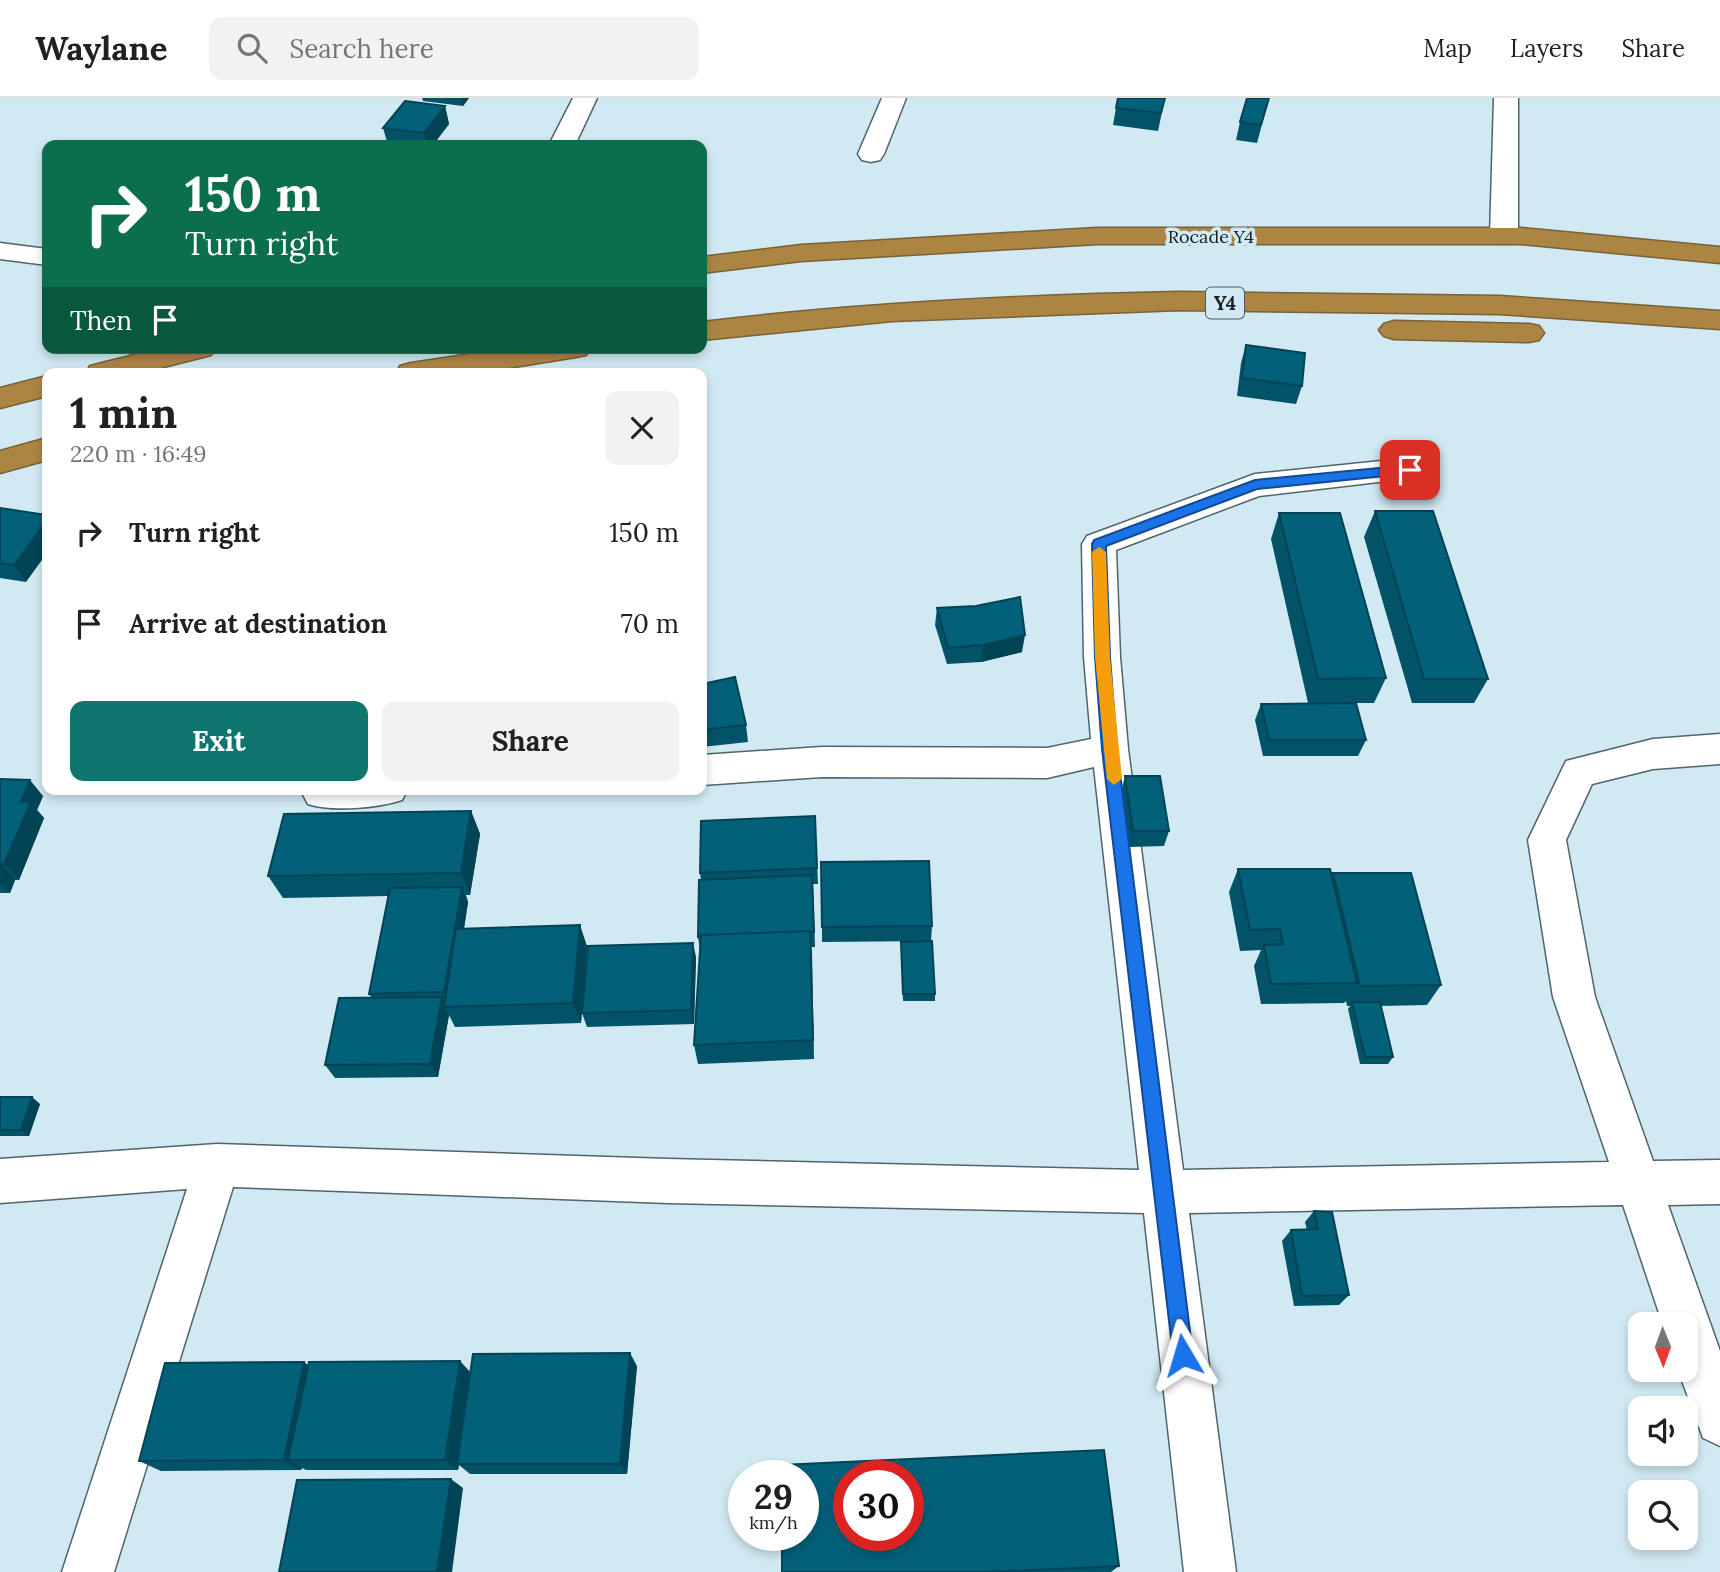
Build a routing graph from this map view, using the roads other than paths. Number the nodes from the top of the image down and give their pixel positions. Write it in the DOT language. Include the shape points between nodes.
graph roads {
  1 [pos="585,98"];
  2 [pos="894,98"];
  3 [pos="1506,98"];
  4 [pos="564,140"];
  5 [pos="870,154"];
  6 [pos="1720,233"];
  7 [pos="1513,236"];
  8 [pos="0,251"];
  9 [pos="1720,255"];
  10 [pos="42,256"];
  11 [pos="707,264"];
  12 [pos="1720,320"];
  13 [pos="716,330"];
  14 [pos="1720,346"];
  15 [pos="177,354"];
  16 [pos="536,354"];
  17 [pos="121,368"];
  18 [pos="444,368"];
  19 [pos="42,387"];
  20 [pos="0,398"];
  21 [pos="42,450"];
  22 [pos="0,463"];
  23 [pos="1410,470"];
  24 [pos="1110,749"];
  25 [pos="1720,749"];
  26 [pos="707,770"];
  27 [pos="217,1165"];
  28 [pos="0,1181"];
  29 [pos="1720,1182"];
  30 [pos="1639,1185"];
  31 [pos="1163,1192"];
  32 [pos="1720,1421"];
  33 [pos="88,1572"];
  34 [pos="1210,1572"];
  1 -- 4 [label="street"];
  2 -- 5 [label="street"];
  3 -- 7 [label="street"];
  6 -- 7 [label="highway"];
  7 -- 9 [label="highway, Rocade Y4"];
  7 -- 11 [label="highway, Rocade Y4" via="1097,236 801,253"];
  8 -- 10 [label="street"];
  12 -- 13 [label="highway, Y4" via="1469,304 1110,302 924,311"];
  13 -- 14 [label="highway" via="1169,324 1534,333"];
  15 -- 17 [label="highway"];
  16 -- 18 [label="highway"];
  19 -- 20 [label="highway"];
  21 -- 22 [label="highway"];
  23 -- 24 [label="street" via="1255,485 1099,544"];
  24 -- 26 [label="street" via="1047,763 822,762"];
  24 -- 31 [label="street"];
  25 -- 30 [label="street" via="1653,754 1579,772 1547,839 1574,997"];
  27 -- 28 [label="street"];
  27 -- 31 [label="street"];
  27 -- 33 [label="street"];
  29 -- 30 [label="street"];
  30 -- 31 [label="street"];
  30 -- 32 [label="street"];
  31 -- 34 [label="street"];
}
